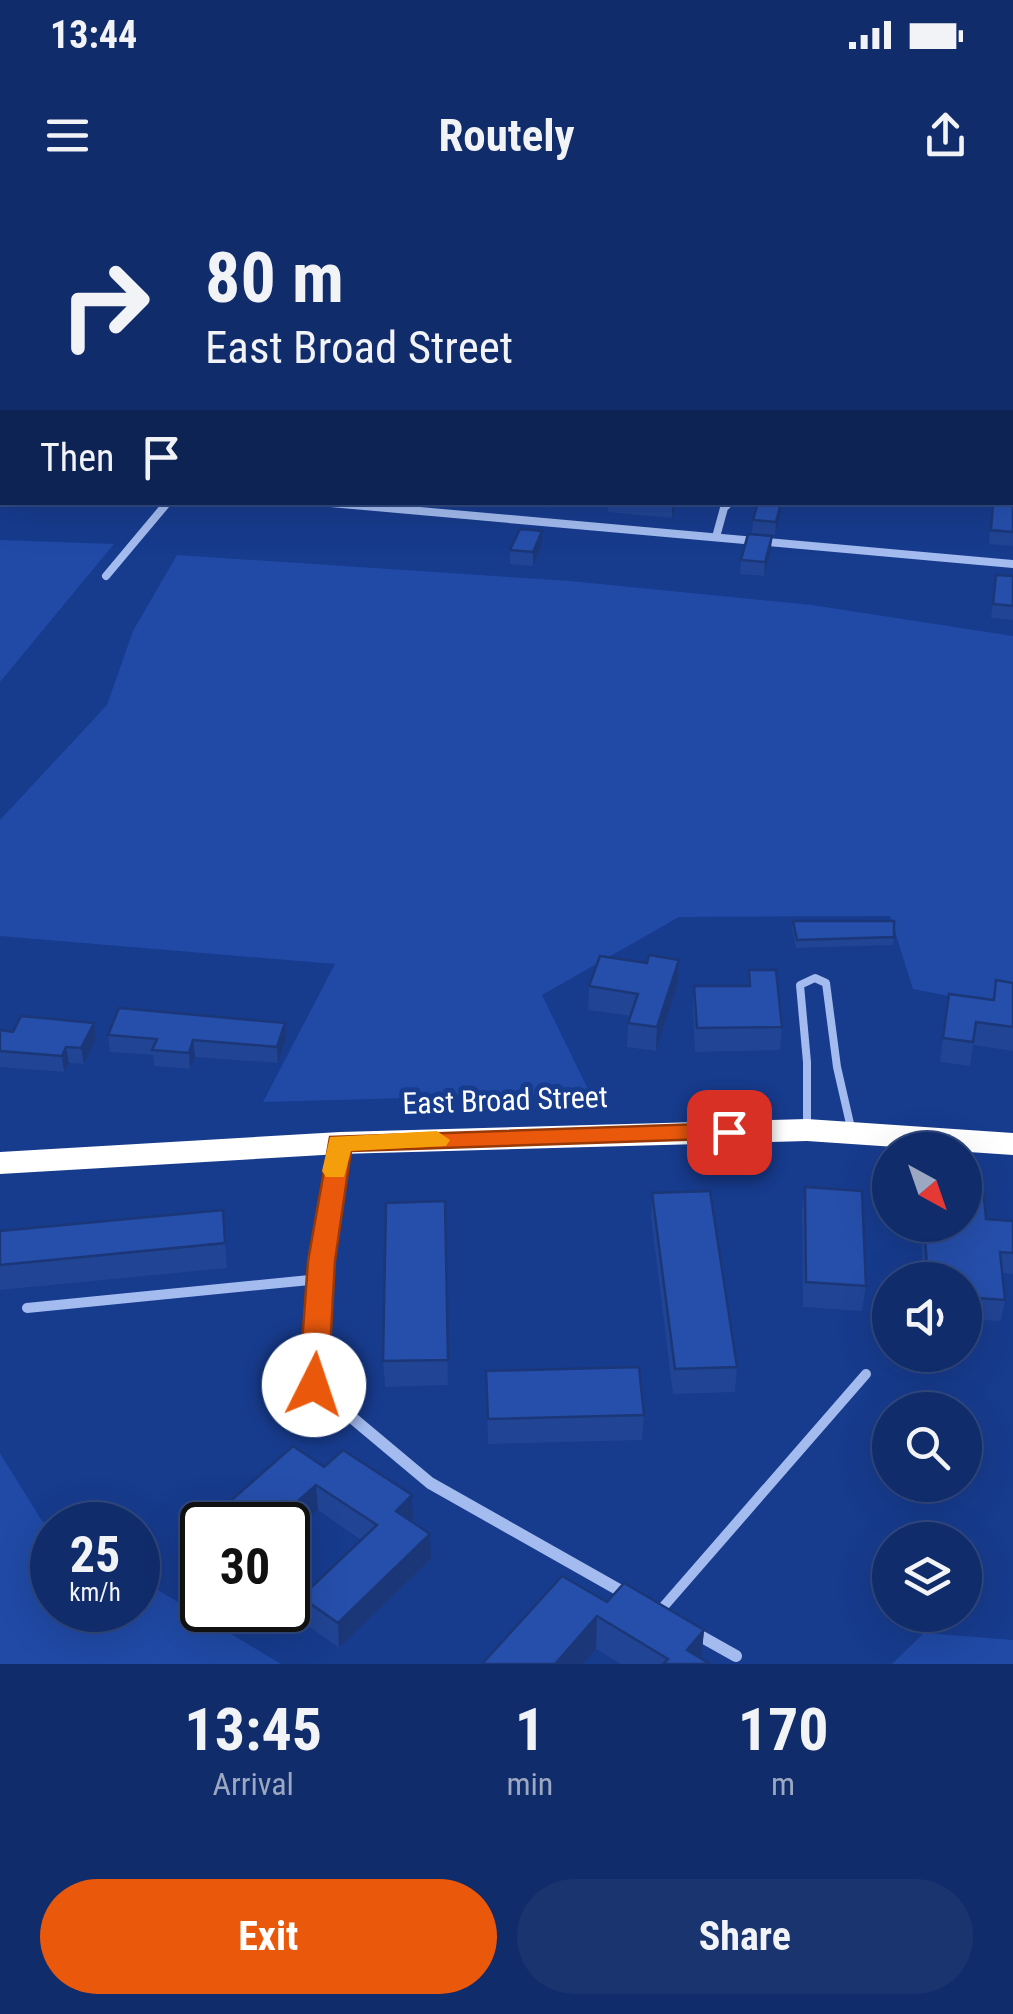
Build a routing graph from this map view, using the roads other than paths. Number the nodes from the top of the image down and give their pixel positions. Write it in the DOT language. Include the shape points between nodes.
graph roads {
  1 [pos="165,505"];
  2 [pos="354,505"];
  3 [pos="446,505"];
  4 [pos="727,505"];
  5 [pos="436,512"];
  6 [pos="716,537"];
  7 [pos="1013,564"];
  8 [pos="106,576"];
  9 [pos="807,1130"];
  10 [pos="852,1132"];
  11 [pos="340,1142"];
  12 [pos="1013,1144"];
  13 [pos="0,1163"];
  14 [pos="320,1280"];
  15 [pos="26,1308"];
  16 [pos="866,1374"];
  17 [pos="658,1612"];
  18 [pos="736,1656"];
  1 -- 8 [label="street"];
  2 -- 5 [label="street"];
  3 -- 5 [label="street"];
  4 -- 6 [label="street"];
  5 -- 6 [label="street"];
  6 -- 7 [label="street"];
  9 -- 10 [label="highway, East Broad Street"];
  9 -- 10 [label="lane" via="800,985 815,978 826,983"];
  9 -- 11 [label="highway, East Broad Street"];
  10 -- 12 [label="highway, East Broad Street"];
  11 -- 13 [label="highway, East Broad Street"];
  11 -- 14 [label="street"];
  14 -- 15 [label="lane"];
  14 -- 17 [label="street" via="314,1385 430,1484"];
  16 -- 17 [label="lane"];
  17 -- 18 [label="street"];
}
